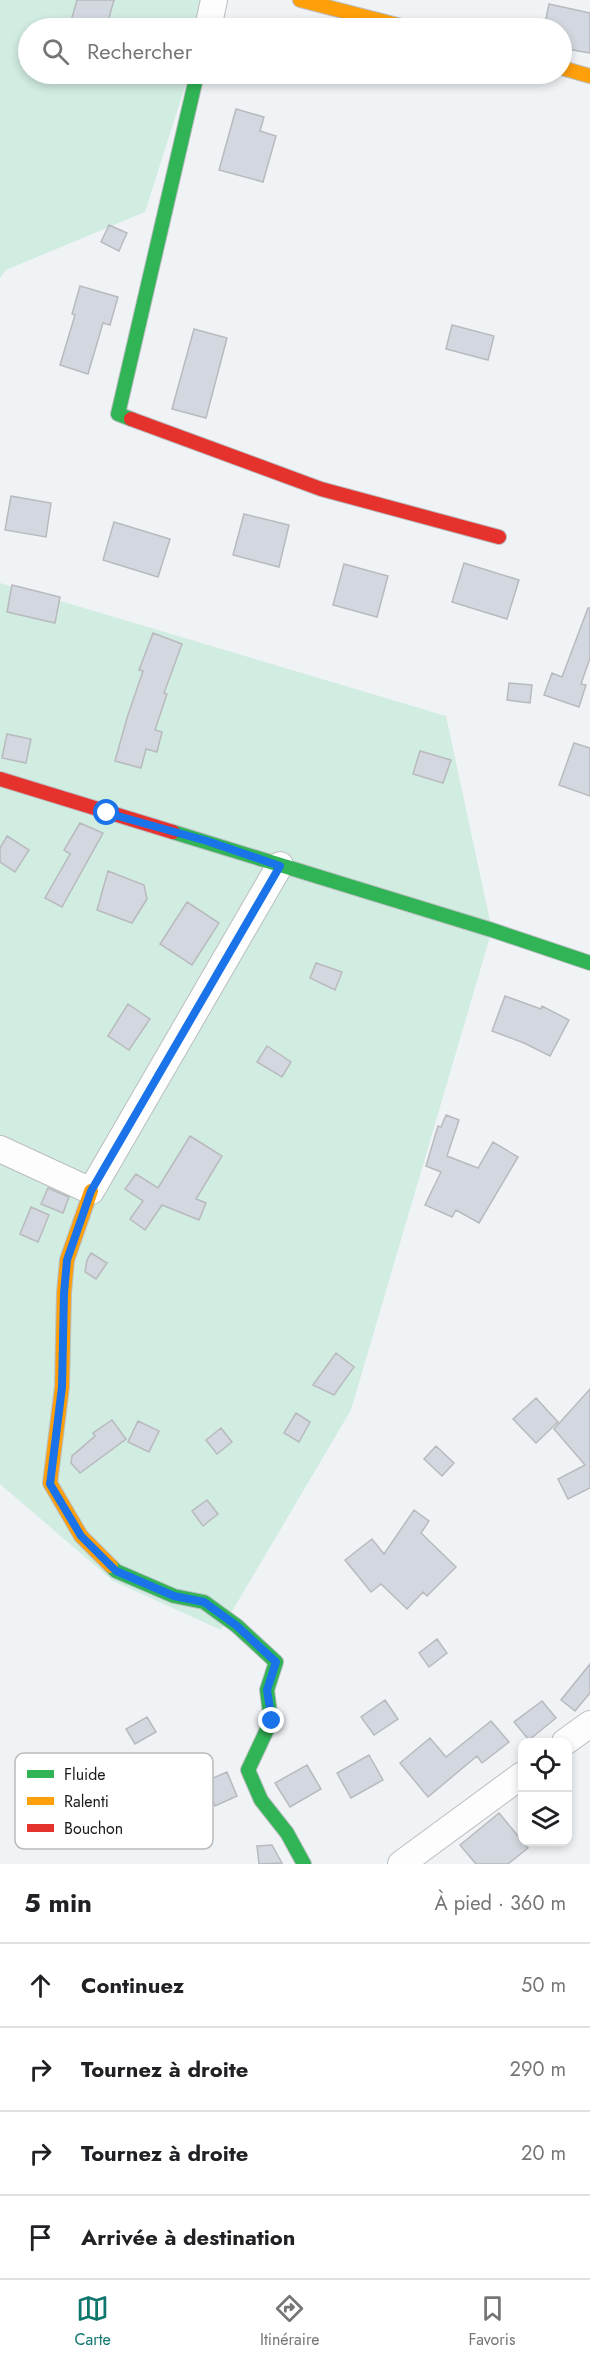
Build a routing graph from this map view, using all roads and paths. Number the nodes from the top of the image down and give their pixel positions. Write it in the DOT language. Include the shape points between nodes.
graph roads {
  1 [pos="214,0"];
  2 [pos="300,0"];
  3 [pos="210,18"];
  4 [pos="370,18"];
  5 [pos="572,71"];
  6 [pos="590,75"];
  7 [pos="195,84"];
  8 [pos="499,537"];
  9 [pos="0,779"];
  10 [pos="280,866"];
  11 [pos="590,963"];
  12 [pos="0,1149"];
  13 [pos="91,1191"];
  14 [pos="590,1724"];
  15 [pos="572,1738"];
  16 [pos="518,1778"];
  17 [pos="304,1864"];
  18 [pos="401,1864"];
  1 -- 3 [label="street"];
  2 -- 4 [label="street"];
  5 -- 6 [label="street"];
  7 -- 8 [label="street" via="118,414 321,489"];
  9 -- 10 [label="street"];
  10 -- 11 [label="street"];
  10 -- 13 [label="street"];
  12 -- 13 [label="street"];
  13 -- 17 [label="street" via="67,1260 62,1387 50,1484 81,1536 116,1571 174,1596 204,1602 276,1662 267,1690 272,1721 248,1770 261,1800 287,1833"];
  14 -- 15 [label="street"];
  16 -- 18 [label="street"];
}
